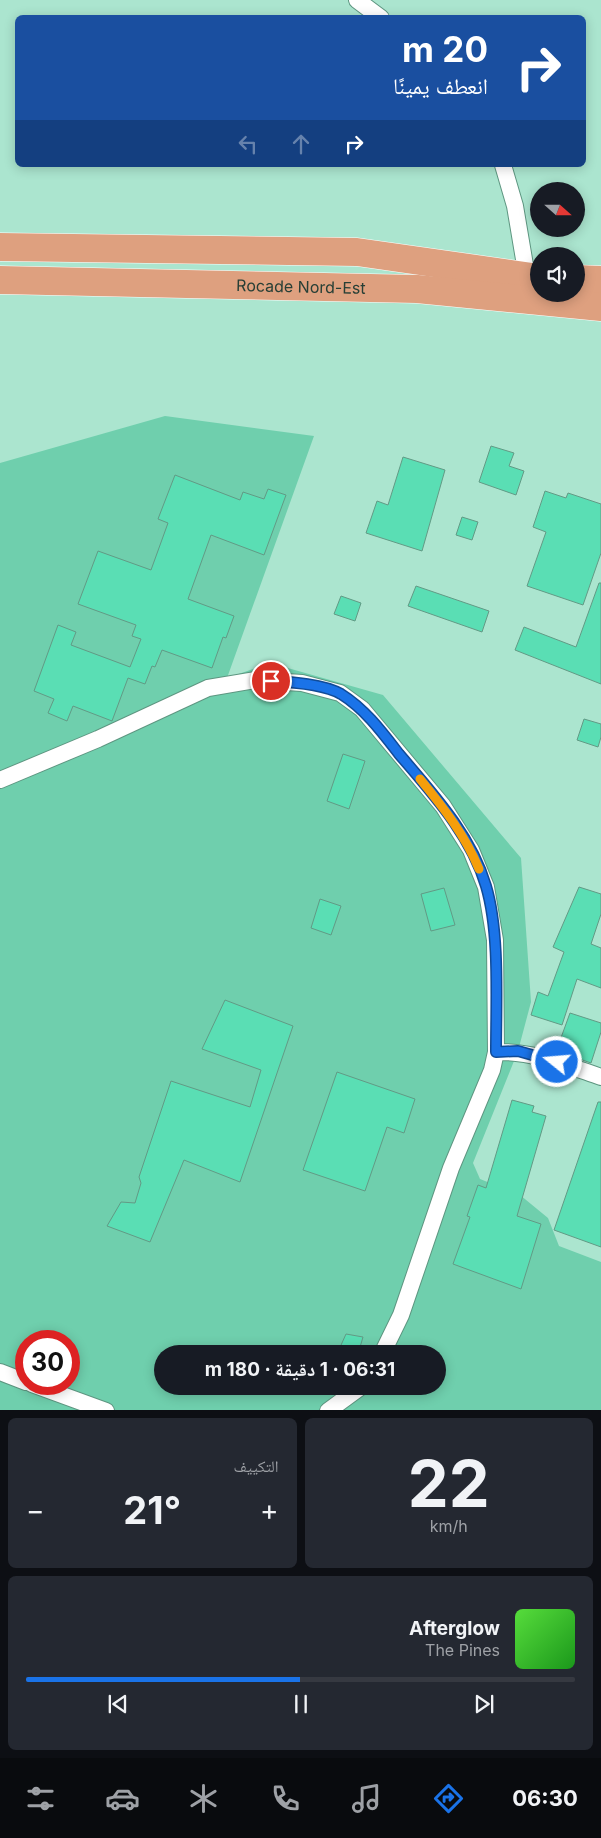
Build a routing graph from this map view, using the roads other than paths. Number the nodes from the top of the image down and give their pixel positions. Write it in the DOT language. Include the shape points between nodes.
graph roads {
  1 [pos="357,0"];
  2 [pos="377,15"];
  3 [pos="504,167"];
  4 [pos="0,247"];
  5 [pos="530,266"];
  6 [pos="530,278"];
  7 [pos="585,279"];
  8 [pos="0,280"];
  9 [pos="601,280"];
  10 [pos="601,307"];
  11 [pos="0,780"];
  12 [pos="496,1052"];
  13 [pos="601,1077"];
  14 [pos="386,1345"];
  15 [pos="0,1372"];
  16 [pos="15,1378"];
  17 [pos="63,1395"];
  18 [pos="349,1395"];
  19 [pos="106,1410"];
  20 [pos="328,1410"];
  1 -- 2 [label="street"];
  3 -- 5 [label="street"];
  4 -- 6 [label="highway, Rocade Nord-Est" via="356,252"];
  7 -- 9 [label="highway"];
  8 -- 10 [label="highway, Rocade Nord-Est" via="418,289"];
  11 -- 12 [label="street" via="208,688 256,680 302,683 340,693 368,717 443,806 471,850 486,886 495,940"];
  12 -- 13 [label="street" via="526,1053"];
  12 -- 14 [label="street" via="492,1070 451,1168 401,1315"];
  15 -- 16 [label="street"];
  17 -- 19 [label="street"];
  18 -- 20 [label="street"];
}
